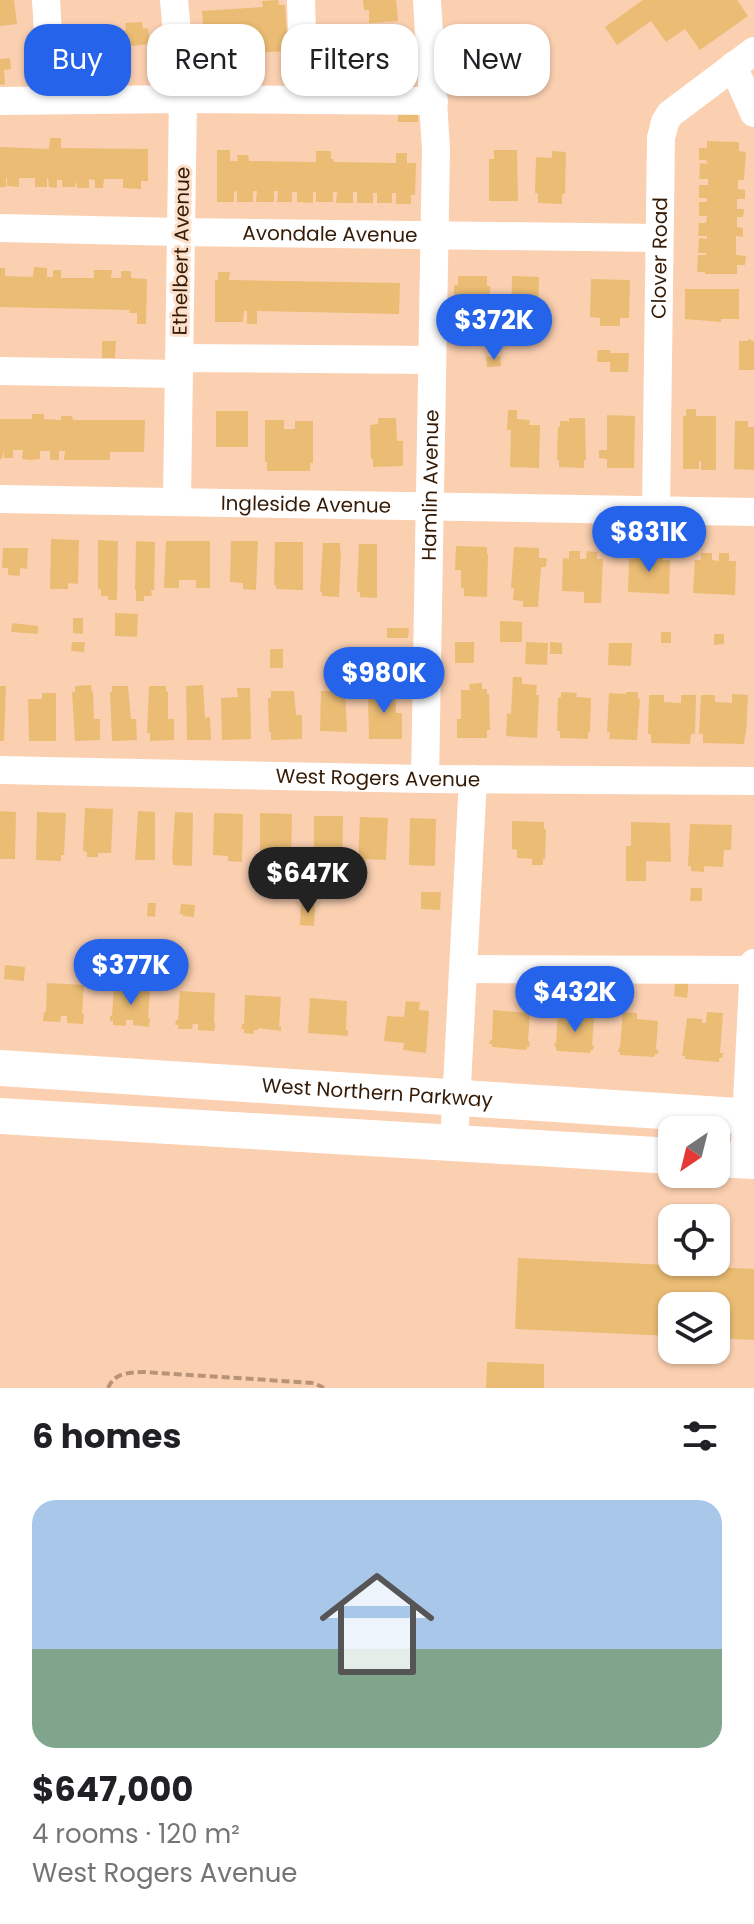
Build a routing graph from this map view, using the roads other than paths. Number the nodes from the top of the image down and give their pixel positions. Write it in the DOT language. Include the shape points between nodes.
graph roads {
  1 [pos="46,0"];
  2 [pos="174,0"];
  3 [pos="301,0"];
  4 [pos="427,0"];
  5 [pos="743,59"];
  6 [pos="183,99"];
  7 [pos="52,100"];
  8 [pos="304,100"];
  9 [pos="0,101"];
  10 [pos="434,101"];
  11 [pos="754,113"];
  12 [pos="0,228"];
  13 [pos="181,232"];
  14 [pos="434,236"];
  15 [pos="659,238"];
  16 [pos="432,360"];
  17 [pos="179,366"];
  18 [pos="0,371"];
  19 [pos="0,499"];
  20 [pos="177,501"];
  21 [pos="430,507"];
  22 [pos="656,510"];
  23 [pos="754,512"];
  24 [pos="0,770"];
  25 [pos="425,779"];
  26 [pos="473,779"];
  27 [pos="754,781"];
  28 [pos="754,963"];
  29 [pos="464,969"];
  30 [pos="754,970"];
  31 [pos="0,1068"];
  32 [pos="456,1098"];
  33 [pos="0,1116"];
  34 [pos="750,1117"];
  35 [pos="454,1143"];
  36 [pos="658,1155"];
  37 [pos="738,1160"];
  1 -- 7 [label="street"];
  2 -- 6 [label="street, Ethelbert Avenue"];
  3 -- 8 [label="street"];
  4 -- 10 [label="street, Hamlin Avenue"];
  5 -- 11 [label="street"];
  5 -- 15 [label="street, Clover Road" via="665,122"];
  6 -- 7 [label="street"];
  6 -- 8 [label="street"];
  6 -- 13 [label="street, Ethelbert Avenue"];
  7 -- 9 [label="street"];
  8 -- 10 [label="street"];
  10 -- 14 [label="street, Hamlin Avenue"];
  12 -- 13 [label="street, Avondale Avenue"];
  13 -- 14 [label="street, Avondale Avenue"];
  13 -- 17 [label="street, Ethelbert Avenue"];
  14 -- 15 [label="street, Avondale Avenue"];
  14 -- 16 [label="street, Hamlin Avenue"];
  15 -- 22 [label="street, Clover Road"];
  16 -- 17 [label="street"];
  16 -- 21 [label="street, Hamlin Avenue"];
  17 -- 18 [label="street"];
  17 -- 20 [label="street, Ethelbert Avenue"];
  19 -- 20 [label="street, Ingleside Avenue"];
  20 -- 21 [label="street, Ingleside Avenue"];
  21 -- 22 [label="street, Ingleside Avenue"];
  21 -- 25 [label="street, Hamlin Avenue"];
  22 -- 23 [label="street, Ingleside Avenue"];
  24 -- 25 [label="street, West Rogers Avenue"];
  25 -- 26 [label="street, West Rogers Avenue"];
  26 -- 27 [label="street, West Rogers Avenue"];
  26 -- 29 [label="street"];
  28 -- 30 [label="street"];
  29 -- 30 [label="street"];
  29 -- 32 [label="street"];
  30 -- 34 [label="street"];
  31 -- 32 [label="main road, West Northern Parkway"];
  32 -- 34 [label="main road, West Northern Parkway"];
  32 -- 35 [label="street"];
  33 -- 35 [label="main road"];
  34 -- 37 [label="street"];
  35 -- 36 [label="main road"];
}
